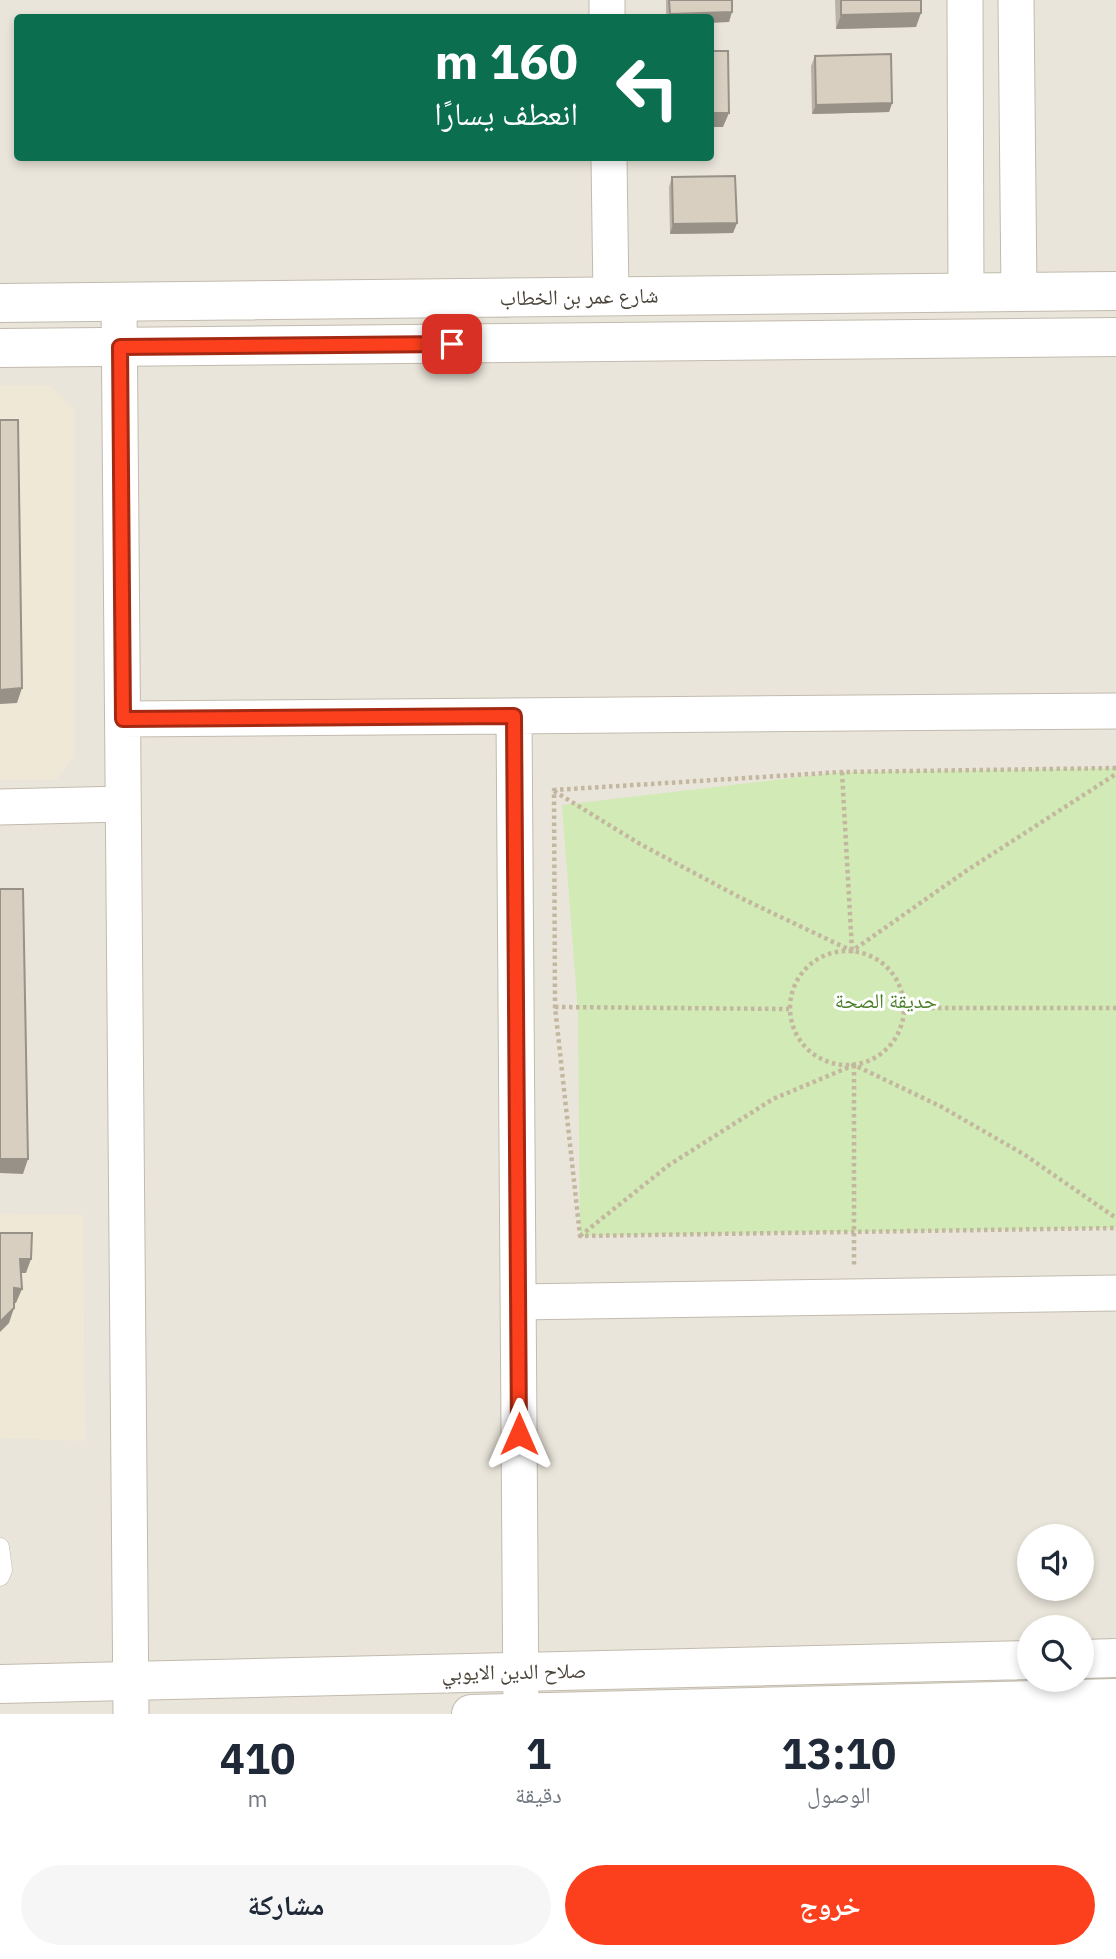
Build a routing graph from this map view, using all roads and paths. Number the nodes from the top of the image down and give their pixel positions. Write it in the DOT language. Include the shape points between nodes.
graph roads {
  1 [pos="965,0"];
  2 [pos="1016,0"];
  3 [pos="609,161"];
  4 [pos="1019,292"];
  5 [pos="1116,292"];
  6 [pos="966,293"];
  7 [pos="611,297"];
  8 [pos="120,302"];
  9 [pos="0,303"];
  10 [pos="1116,337"];
  11 [pos="120,347"];
  12 [pos="0,348"];
  13 [pos="1116,711"];
  14 [pos="514,716"];
  15 [pos="123,719"];
  16 [pos="1116,768"];
  17 [pos="842,772"];
  18 [pos="1116,774"];
  19 [pos="554,790"];
  20 [pos="123,804"];
  21 [pos="0,807"];
  22 [pos="852,951"];
  23 [pos="555,1007"];
  24 [pos="904,1008"];
  25 [pos="1116,1008"];
  26 [pos="789,1009"];
  27 [pos="854,1065"];
  28 [pos="1116,1218"];
  29 [pos="1116,1228"];
  30 [pos="854,1232"];
  31 [pos="580,1236"];
  32 [pos="1116,1293"];
  33 [pos="518,1302"];
  34 [pos="0,1547"];
  35 [pos="0,1577"];
  36 [pos="1116,1658"];
  37 [pos="1094,1659"];
  38 [pos="1017,1660"];
  39 [pos="521,1672"];
  40 [pos="0,1684"];
  41 [pos="131,1697"];
  42 [pos="1116,1698"];
  43 [pos="743,1711"];
  44 [pos="521,1713"];
  45 [pos="471,1714"];
  1 -- 6 [label="street"];
  2 -- 4 [label="street"];
  3 -- 7 [label="street"];
  4 -- 5 [label="street, شارع عمر بن الخطاب"];
  4 -- 6 [label="street, شارع عمر بن الخطاب"];
  6 -- 7 [label="street, شارع عمر بن الخطاب"];
  7 -- 8 [label="street, شارع عمر بن الخطاب"];
  8 -- 9 [label="street, شارع عمر بن الخطاب"];
  8 -- 11 [label="street"];
  10 -- 11 [label="street"];
  11 -- 12 [label="street"];
  11 -- 15 [label="street"];
  13 -- 14 [label="street"];
  14 -- 15 [label="street"];
  14 -- 33 [label="street"];
  15 -- 20 [label="street"];
  16 -- 17 [label="path"];
  17 -- 19 [label="path"];
  17 -- 22 [label="path"];
  18 -- 22 [label="path"];
  19 -- 22 [label="path" via="640,844"];
  19 -- 23 [label="path"];
  20 -- 21 [label="street"];
  20 -- 41 [label="street"];
  22 -- 24 [label="path" via="885,965 897,979"];
  22 -- 26 [label="path" via="816,959 802,972"];
  23 -- 26 [label="path"];
  23 -- 31 [label="path"];
  24 -- 25 [label="path"];
  24 -- 27 [label="path" via="898,1033 888,1048 872,1060"];
  26 -- 27 [label="path" via="793,1028 816,1057"];
  27 -- 28 [label="path" via="1025,1155"];
  27 -- 30 [label="path"];
  27 -- 31 [label="path" via="773,1099 669,1165"];
  29 -- 30 [label="path"];
  30 -- 31 [label="path"];
  32 -- 33 [label="street"];
  33 -- 39 [label="street"];
  34 -- 35 [label="lane"];
  36 -- 37 [label="street"];
  38 -- 39 [label="street, صلاح الدين الايوبي"];
  39 -- 41 [label="street, صلاح الدين الايوبي"];
  39 -- 44 [label="street"];
  40 -- 41 [label="street, صلاح الدين الايوبي"];
  42 -- 43 [label="street, صلاح الدين الايوبي"];
  43 -- 44 [label="street, صلاح الدين الايوبي"];
  44 -- 45 [label="street, صلاح الدين الايوبي"];
}
